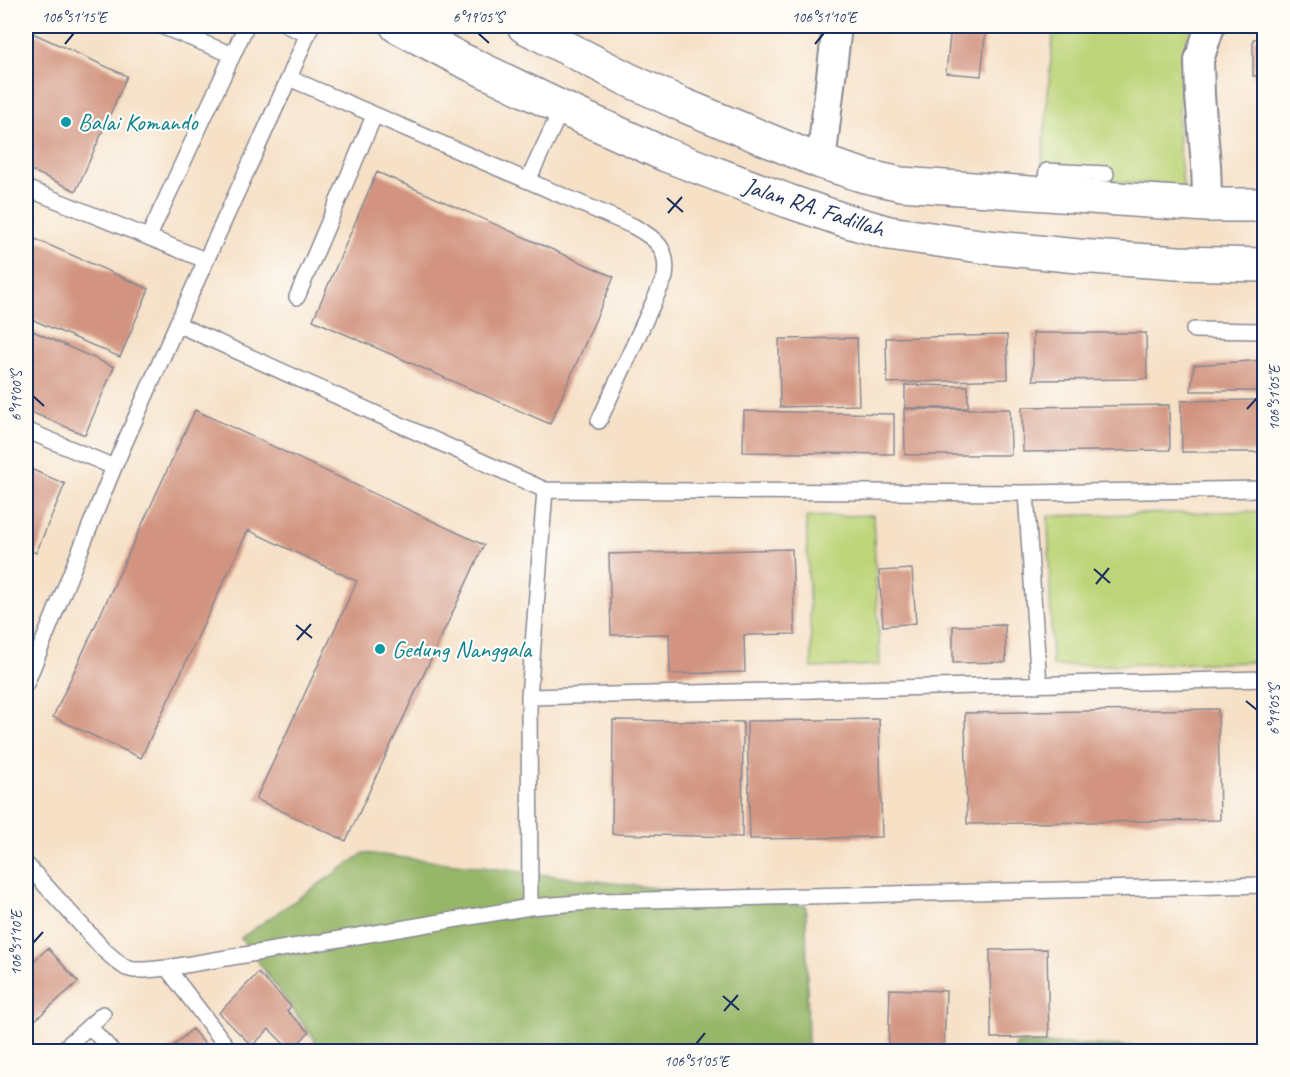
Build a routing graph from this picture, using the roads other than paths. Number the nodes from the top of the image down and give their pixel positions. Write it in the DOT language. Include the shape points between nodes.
graph roads {
  1 [pos="161,26"];
  2 [pos="246,26"];
  3 [pos="288,26"];
  4 [pos="397,26"];
  5 [pos="524,26"];
  6 [pos="837,26"];
  7 [pos="1210,26"];
  8 [pos="309,30"];
  9 [pos="233,55"];
  10 [pos="290,78"];
  11 [pos="562,108"];
  12 [pos="374,116"];
  13 [pos="821,162"];
  14 [pos="1106,174"];
  15 [pos="528,180"];
  16 [pos="26,188"];
  17 [pos="1044,194"];
  18 [pos="1206,205"];
  19 [pos="1264,205"];
  20 [pos="149,236"];
  21 [pos="206,260"];
  22 [pos="1264,265"];
  23 [pos="297,297"];
  24 [pos="177,324"];
  25 [pos="1194,330"];
  26 [pos="1264,331"];
  27 [pos="599,421"];
  28 [pos="26,430"];
  29 [pos="114,467"];
  30 [pos="1264,489"];
  31 [pos="545,490"];
  32 [pos="1026,493"];
  33 [pos="27,677"];
  34 [pos="1264,679"];
  35 [pos="1039,685"];
  36 [pos="529,697"];
  37 [pos="26,864"];
  38 [pos="1264,885"];
  39 [pos="530,907"];
  40 [pos="167,968"];
  41 [pos="103,1014"];
  42 [pos="89,1026"];
  43 [pos="60,1052"];
  44 [pos="113,1052"];
  45 [pos="231,1052"];
  1 -- 9 [label="lane"];
  2 -- 9 [label="lane"];
  3 -- 8 [label="lane"];
  4 -- 11 [label="main road, Jalan RA. Fadillah"];
  5 -- 13 [label="main road, Jalan RA. Fadillah" via="683,105"];
  6 -- 13 [label="street"];
  7 -- 18 [label="street" via="1199,60"];
  8 -- 10 [label="lane"];
  9 -- 20 [label="lane"];
  10 -- 12 [label="lane"];
  10 -- 21 [label="lane"];
  11 -- 15 [label="lane"];
  11 -- 22 [label="main road, Jalan RA. Fadillah" via="666,155 788,201 889,233 1078,256"];
  12 -- 15 [label="lane"];
  12 -- 23 [label="lane"];
  13 -- 17 [label="main road, Jalan RA. Fadillah" via="901,184"];
  14 -- 17 [label="lane" via="1047,171"];
  15 -- 27 [label="lane" via="640,230 657,243 666,258 665,277"];
  16 -- 20 [label="lane"];
  17 -- 18 [label="main road, Jalan RA. Fadillah"];
  18 -- 19 [label="main road, Jalan RA. Fadillah"];
  20 -- 21 [label="lane"];
  21 -- 24 [label="lane"];
  24 -- 29 [label="lane"];
  24 -- 31 [label="lane"];
  25 -- 26 [label="lane"];
  28 -- 29 [label="lane"];
  29 -- 33 [label="lane"];
  30 -- 32 [label="lane"];
  31 -- 32 [label="lane"];
  31 -- 36 [label="lane"];
  32 -- 35 [label="lane"];
  34 -- 35 [label="lane"];
  35 -- 36 [label="lane"];
  36 -- 39 [label="lane"];
  37 -- 40 [label="lane" via="119,963 134,970"];
  38 -- 39 [label="lane" via="601,901"];
  39 -- 40 [label="lane"];
  40 -- 45 [label="lane"];
  41 -- 42 [label="lane"];
  42 -- 43 [label="lane"];
  42 -- 44 [label="lane"];
}
